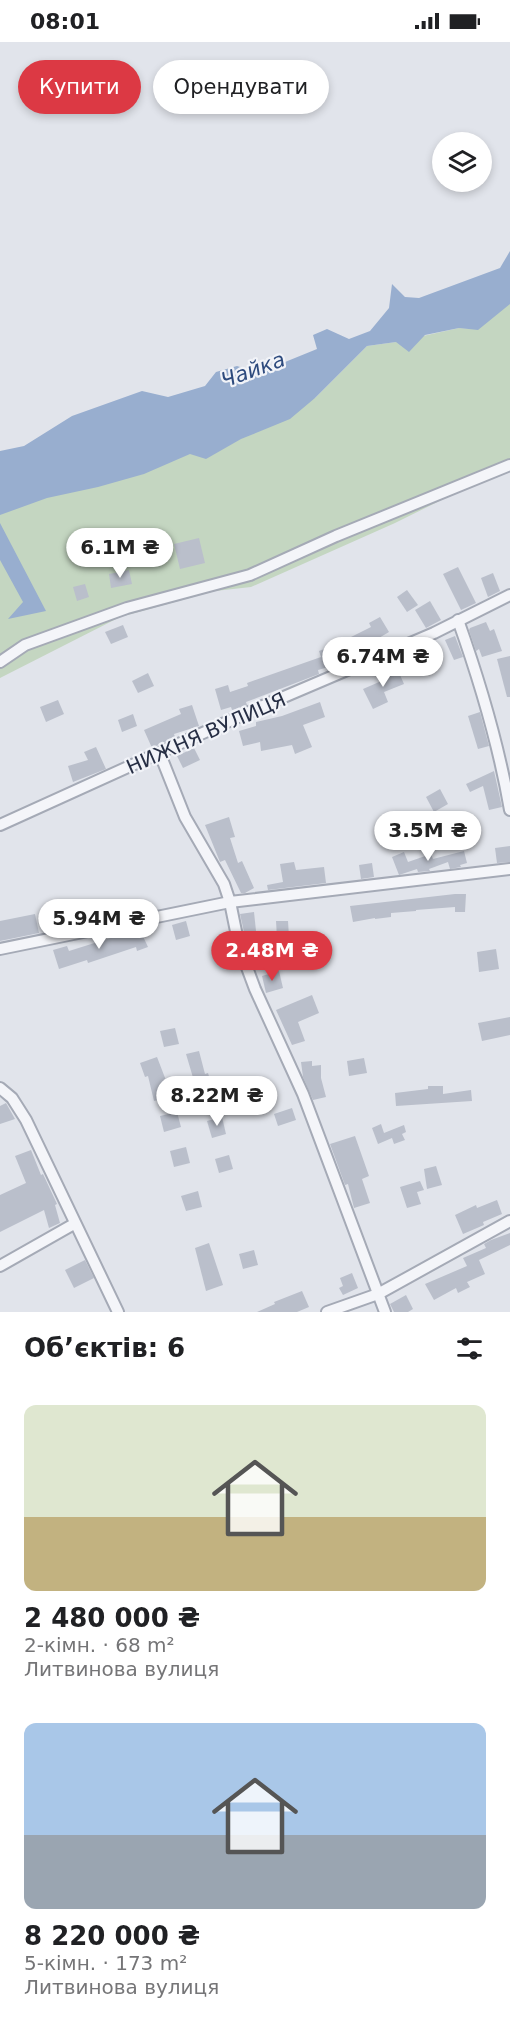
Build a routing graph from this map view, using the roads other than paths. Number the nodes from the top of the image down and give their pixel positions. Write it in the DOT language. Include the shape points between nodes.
graph roads {
  1 [pos="510,465"];
  2 [pos="510,594"];
  3 [pos="458,620"];
  4 [pos="0,662"];
  5 [pos="160,754"];
  6 [pos="506,763"];
  7 [pos="510,810"];
  8 [pos="0,825"];
  9 [pos="510,869"];
  10 [pos="230,902"];
  11 [pos="0,949"];
  12 [pos="0,1088"];
  13 [pos="510,1221"];
  14 [pos="74,1224"];
  15 [pos="0,1266"];
  16 [pos="378,1293"];
  17 [pos="118,1312"];
  18 [pos="327,1312"];
  19 [pos="386,1312"];
  1 -- 4 [label="street" via="250,575 126,608 25,645"];
  2 -- 3 [label="street, НИЖНЯ ВУЛИЦЯ"];
  3 -- 5 [label="street, НИЖНЯ ВУЛИЦЯ"];
  3 -- 6 [label="street"];
  5 -- 8 [label="street, НИЖНЯ ВУЛИЦЯ"];
  5 -- 10 [label="street" via="185,817 224,884"];
  6 -- 7 [label="street"];
  9 -- 10 [label="street"];
  10 -- 11 [label="street"];
  10 -- 16 [label="street" via="239,946 303,1094"];
  12 -- 14 [label="street" via="12,1098 26,1120"];
  13 -- 16 [label="street"];
  14 -- 15 [label="street"];
  14 -- 17 [label="street"];
  16 -- 18 [label="street"];
  16 -- 19 [label="street"];
}
